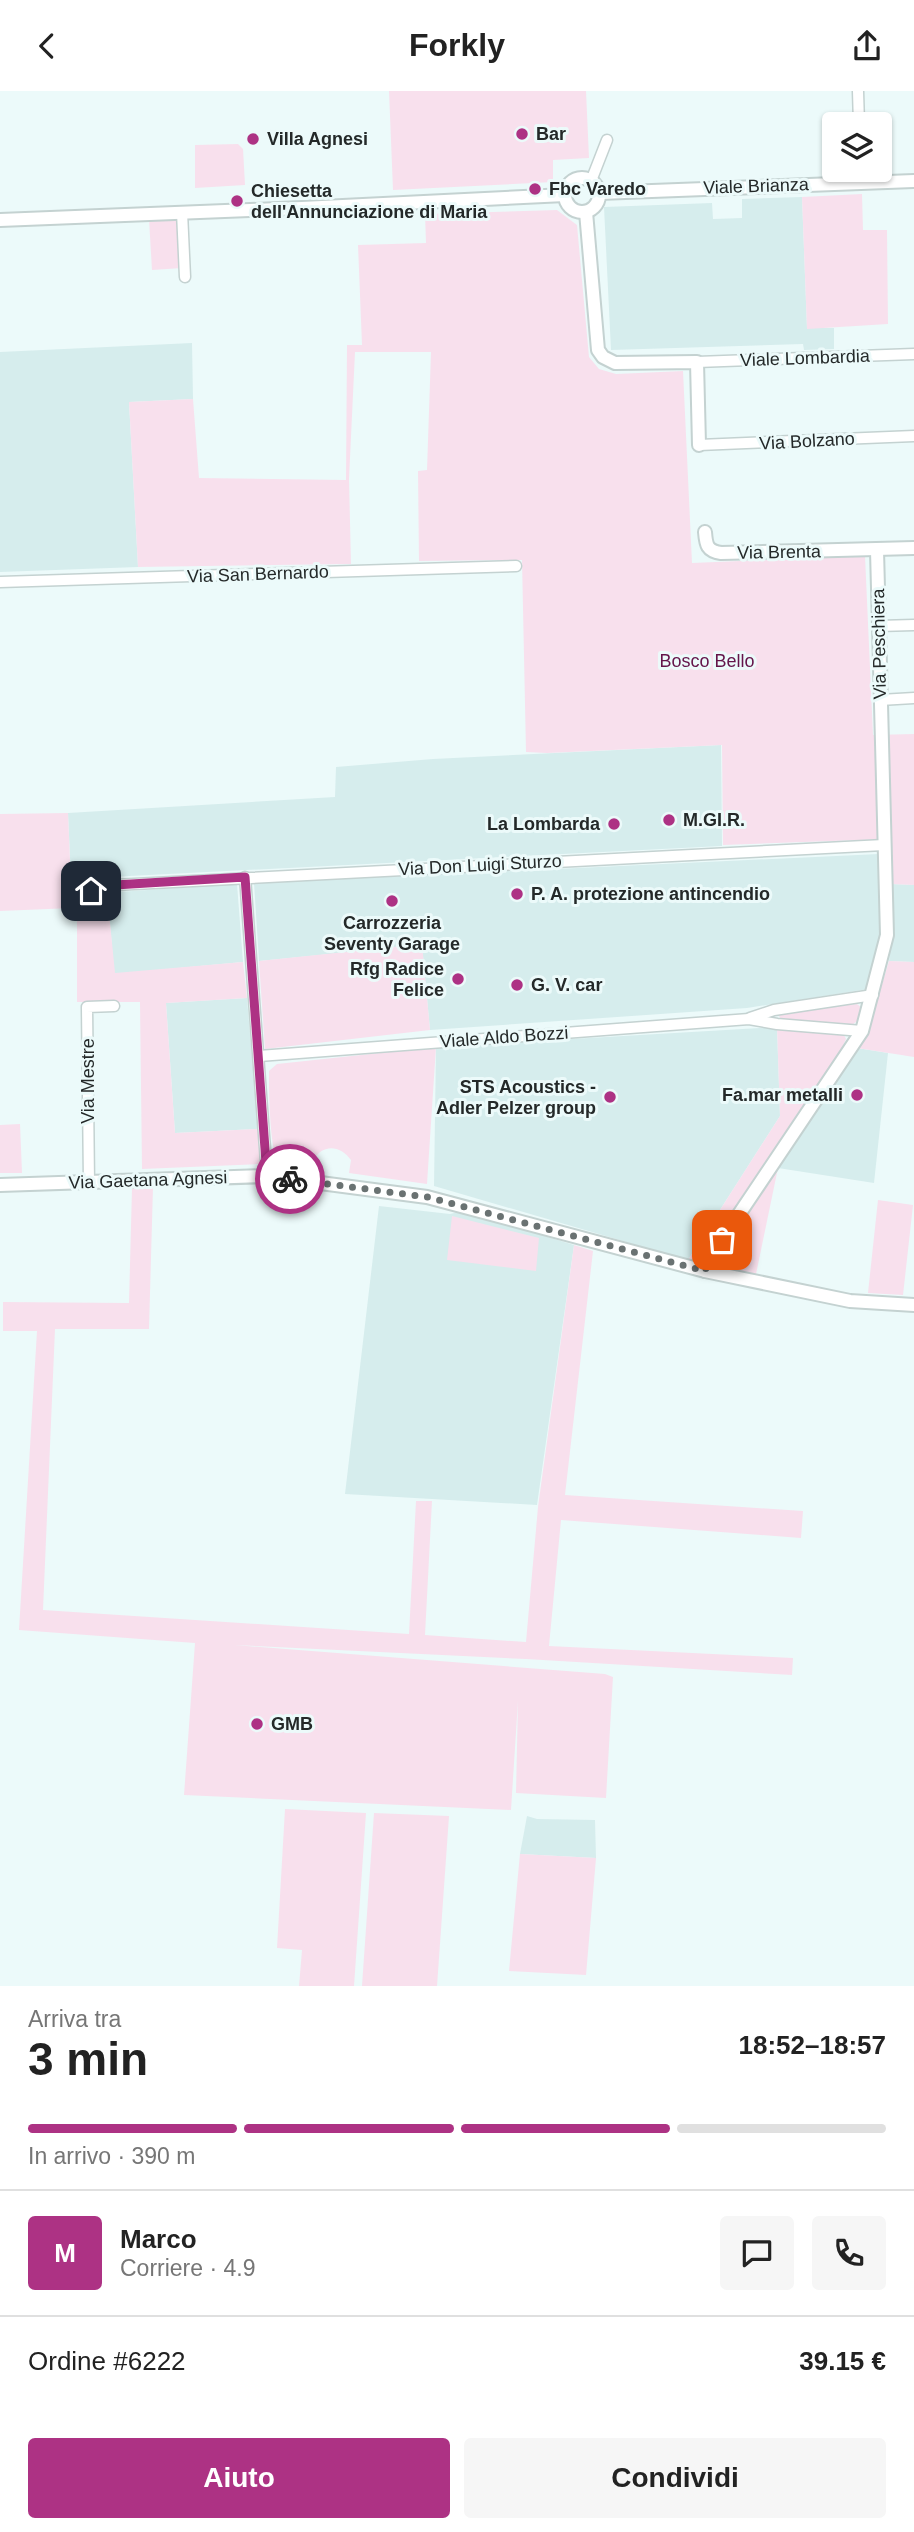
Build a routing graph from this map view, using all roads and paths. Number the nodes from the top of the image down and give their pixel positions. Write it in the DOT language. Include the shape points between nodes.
graph roads {
  1 [pos="858,91"];
  2 [pos="859,112"];
  3 [pos="607,139"];
  4 [pos="822,178"];
  5 [pos="892,179"];
  6 [pos="591,181"];
  7 [pos="914,181"];
  8 [pos="599,193"];
  9 [pos="565,195"];
  10 [pos="185,212"];
  11 [pos="586,212"];
  12 [pos="0,220"];
  13 [pos="185,277"];
  14 [pos="914,355"];
  15 [pos="697,362"];
  16 [pos="914,436"];
  17 [pos="699,445"];
  18 [pos="705,532"];
  19 [pos="914,548"];
  20 [pos="872,550"];
  21 [pos="516,566"];
  22 [pos="0,582"];
  23 [pos="914,625"];
  24 [pos="878,626"];
  25 [pos="914,698"];
  26 [pos="880,700"];
  27 [pos="884,845"];
  28 [pos="245,877"];
  29 [pos="92,905"];
  30 [pos="873,995"];
  31 [pos="114,1006"];
  32 [pos="749,1019"];
  33 [pos="862,1031"];
  34 [pos="259,1056"];
  35 [pos="267,1176"];
  36 [pos="89,1183"];
  37 [pos="0,1185"];
  38 [pos="705,1271"];
  39 [pos="914,1305"];
  1 -- 2 [label="street"];
  3 -- 6 [label="street"];
  4 -- 8 [label="street, Viale Brianza"];
  5 -- 7 [label="street, Viale Brianza"];
  6 -- 8 [label="street"];
  6 -- 9 [label="street" via="573,180"];
  8 -- 11 [label="street" via="595,206"];
  9 -- 10 [label="street"];
  9 -- 11 [label="street" via="572,209"];
  10 -- 12 [label="street"];
  10 -- 13 [label="street"];
  11 -- 15 [label="street" via="598,350 603,357 621,364"];
  14 -- 15 [label="street, Viale Lombardia"];
  15 -- 17 [label="street"];
  16 -- 17 [label="street, Via Bolzano"];
  18 -- 20 [label="street, Via Brenta" via="706,545 721,554"];
  19 -- 20 [label="street"];
  20 -- 24 [label="street, Via Peschiera"];
  21 -- 22 [label="street, Via San Bernardo"];
  23 -- 24 [label="street"];
  24 -- 26 [label="street, Via Peschiera"];
  25 -- 26 [label="street"];
  26 -- 27 [label="street, Via Peschiera"];
  27 -- 28 [label="street, Via Don Luigi Sturzo"];
  27 -- 30 [label="street, Via Peschiera" via="887,935"];
  28 -- 29 [label="street, Via Don Luigi Sturzo" via="115,885 91,891"];
  28 -- 34 [label="street"];
  30 -- 32 [label="street, Viale Aldo Bozzi" via="774,1010"];
  30 -- 33 [label="street, Via Peschiera"];
  31 -- 36 [label="street, Via Mestre" via="87,1007"];
  32 -- 33 [label="street, Viale Aldo Bozzi"];
  32 -- 34 [label="street, Viale Aldo Bozzi"];
  33 -- 38 [label="street, Via Peschiera"];
  34 -- 35 [label="street"];
  35 -- 36 [label="street, Via Gaetana Agnesi"];
  35 -- 38 [label="street, Via Gaetana Agnesi" via="427,1197"];
  36 -- 37 [label="street, Via Gaetana Agnesi"];
  38 -- 39 [label="street, Via Gaetana Agnesi" via="850,1301"];
}
